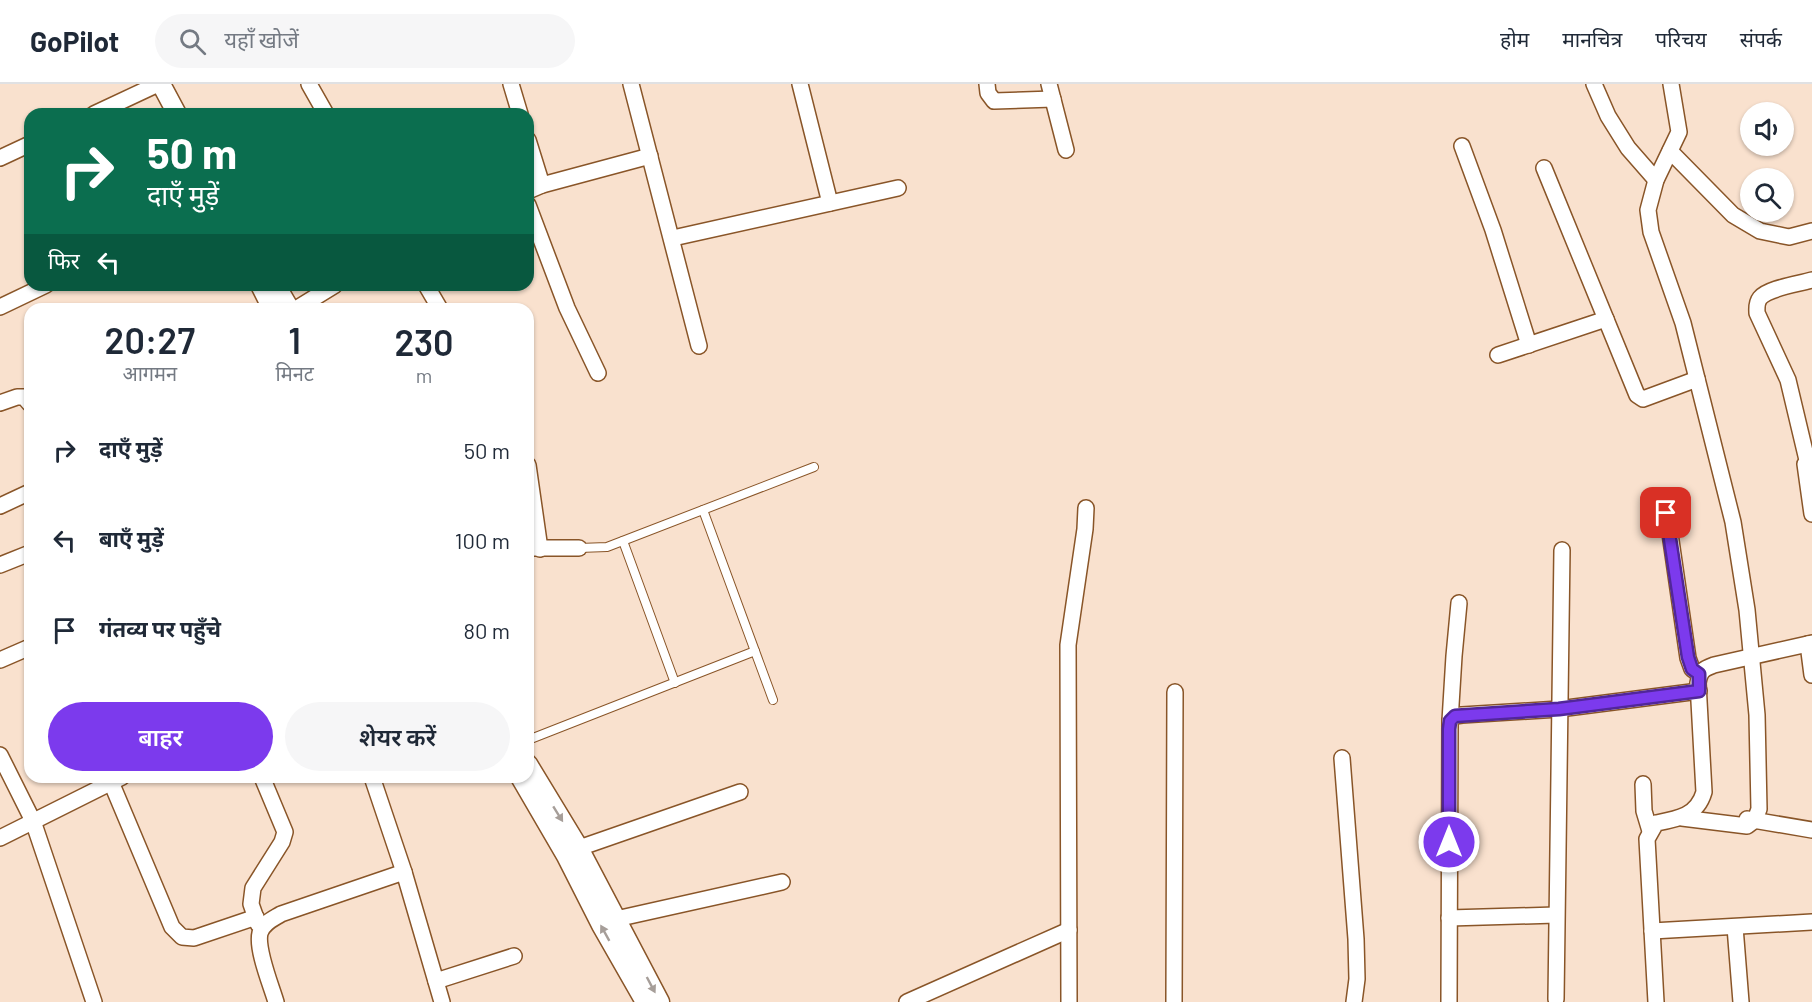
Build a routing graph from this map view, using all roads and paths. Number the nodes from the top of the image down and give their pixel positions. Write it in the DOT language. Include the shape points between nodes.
graph roads {
  1 [pos="159,84"];
  2 [pos="309,84"];
  3 [pos="510,84"];
  4 [pos="631,84"];
  5 [pos="800,84"];
  6 [pos="987,84"];
  7 [pos="1594,84"];
  8 [pos="1671,84"];
  9 [pos="1051,92"];
  10 [pos="107,108"];
  11 [pos="173,108"];
  12 [pos="323,108"];
  13 [pos="518,108"];
  14 [pos="1462,146"];
  15 [pos="24,147"];
  16 [pos="1066,150"];
  17 [pos="1670,151"];
  18 [pos="650,156"];
  19 [pos="0,158"];
  20 [pos="1544,168"];
  21 [pos="1656,180"];
  22 [pos="535,188"];
  23 [pos="898,188"];
  24 [pos="830,203"];
  25 [pos="534,221"];
  26 [pos="1812,231"];
  27 [pos="673,238"];
  28 [pos="1812,280"];
  29 [pos="33,291"];
  30 [pos="326,291"];
  31 [pos="306,303"];
  32 [pos="0,307"];
  33 [pos="1606,318"];
  34 [pos="1529,345"];
  35 [pos="699,346"];
  36 [pos="1498,355"];
  37 [pos="598,373"];
  38 [pos="1697,379"];
  39 [pos="24,397"];
  40 [pos="0,404"];
  41 [pos="1810,459"];
  42 [pos="814,467"];
  43 [pos="24,495"];
  44 [pos="0,506"];
  45 [pos="1086,508"];
  46 [pos="703,510"];
  47 [pos="1666,513"];
  48 [pos="1812,514"];
  49 [pos="623,541"];
  50 [pos="579,548"];
  51 [pos="534,549"];
  52 [pos="1562,550"];
  53 [pos="24,556"];
  54 [pos="0,566"];
  55 [pos="1459,603"];
  56 [pos="1810,643"];
  57 [pos="24,650"];
  58 [pos="755,651"];
  59 [pos="1751,655"];
  60 [pos="0,660"];
  61 [pos="1699,674"];
  62 [pos="1812,675"];
  63 [pos="675,682"];
  64 [pos="1699,691"];
  65 [pos="1175,692"];
  66 [pos="773,700"];
  67 [pos="1559,709"];
  68 [pos="1450,721"];
  69 [pos="534,738"];
  70 [pos="0,755"];
  71 [pos="1342,758"];
  72 [pos="534,774"];
  73 [pos="111,783"];
  74 [pos="118,783"];
  75 [pos="265,783"];
  76 [pos="374,783"];
  77 [pos="523,783"];
  78 [pos="1643,784"];
  79 [pos="740,792"];
  80 [pos="1682,818"];
  81 [pos="1751,820"];
  82 [pos="33,821"];
  83 [pos="1812,830"];
  84 [pos="1650,831"];
  85 [pos="0,838"];
  86 [pos="579,848"];
  87 [pos="404,873"];
  88 [pos="782,882"];
  89 [pos="1556,915"];
  90 [pos="1449,918"];
  91 [pos="615,919"];
  92 [pos="1812,922"];
  93 [pos="258,924"];
  94 [pos="1735,927"];
  95 [pos="1069,930"];
  96 [pos="1652,932"];
  97 [pos="514,956"];
  98 [pos="436,981"];
  99 [pos="1556,999"];
  100 [pos="94,1002"];
  101 [pos="276,1002"];
  102 [pos="442,1002"];
  103 [pos="645,1002"];
  104 [pos="660,1002"];
  105 [pos="907,1002"];
  106 [pos="1069,1002"];
  107 [pos="1174,1002"];
  108 [pos="1354,1002"];
  109 [pos="1449,1002"];
  110 [pos="1656,1002"];
  111 [pos="1741,1002"];
  1 -- 10 [label="street"];
  1 -- 11 [label="street"];
  2 -- 12 [label="street"];
  3 -- 13 [label="street"];
  4 -- 18 [label="street"];
  5 -- 24 [label="street"];
  6 -- 9 [label="street" via="994,101"];
  7 -- 21 [label="street" via="1628,148"];
  8 -- 17 [label="street" via="1679,132"];
  9 -- 16 [label="street"];
  14 -- 34 [label="street"];
  15 -- 19 [label="street"];
  17 -- 21 [label="street"];
  17 -- 26 [label="street" via="1733,216 1760,231 1789,237"];
  18 -- 22 [label="street"];
  18 -- 27 [label="street"];
  20 -- 33 [label="street"];
  21 -- 38 [label="street" via="1648,210 1651,232 1683,323"];
  23 -- 24 [label="street"];
  24 -- 27 [label="street"];
  25 -- 37 [label="street" via="567,308"];
  27 -- 35 [label="street"];
  28 -- 41 [label="street" via="1770,291 1757,305 1757,313 1788,380"];
  29 -- 32 [label="street"];
  30 -- 31 [label="street"];
  33 -- 34 [label="street"];
  33 -- 38 [label="street" via="1637,395 1643,399"];
  34 -- 36 [label="street"];
  38 -- 59 [label="street" via="1733,522"];
  39 -- 40 [label="street"];
  41 -- 48 [label="street" via="1805,464 1805,473"];
  42 -- 46 [label="lane"];
  43 -- 44 [label="street"];
  45 -- 95 [label="street" via="1068,645"];
  46 -- 49 [label="lane"];
  46 -- 58 [label="lane"];
  47 -- 61 [label="street" via="1688,657 1692,669"];
  49 -- 50 [label="lane" via="607,547"];
  49 -- 63 [label="lane"];
  50 -- 51 [label="street"];
  52 -- 67 [label="street"];
  53 -- 54 [label="street"];
  55 -- 68 [label="street"];
  56 -- 59 [label="street"];
  56 -- 62 [label="street"];
  57 -- 60 [label="street"];
  58 -- 63 [label="lane"];
  58 -- 66 [label="lane"];
  59 -- 61 [label="street" via="1703,669"];
  59 -- 81 [label="street" via="1759,809"];
  61 -- 64 [label="street"];
  63 -- 69 [label="lane"];
  64 -- 67 [label="street"];
  64 -- 80 [label="street" via="1704,792 1697,806"];
  65 -- 107 [label="street"];
  67 -- 68 [label="street" via="1462,715"];
  67 -- 89 [label="street"];
  68 -- 90 [label="street"];
  70 -- 82 [label="street"];
  71 -- 108 [label="street" via="1356,939"];
  72 -- 86 [label="street, one-way"];
  73 -- 82 [label="street"];
  74 -- 93 [label="street" via="172,927 183,937 194,938"];
  75 -- 93 [label="street" via="285,832 253,888 251,904"];
  76 -- 87 [label="street"];
  103 -- 77 [label="street, one-way"];
  78 -- 84 [label="street"];
  79 -- 86 [label="street"];
  80 -- 81 [label="street" via="1747,826"];
  80 -- 84 [label="street" via="1656,824"];
  81 -- 83 [label="street"];
  82 -- 85 [label="street"];
  82 -- 100 [label="street"];
  84 -- 96 [label="street" via="1647,840"];
  86 -- 91 [label="street"];
  87 -- 93 [label="street"];
  87 -- 98 [label="street"];
  88 -- 91 [label="street"];
  89 -- 90 [label="street"];
  89 -- 99 [label="street"];
  90 -- 109 [label="street"];
  91 -- 104 [label="street, one-way"];
  92 -- 94 [label="street"];
  93 -- 101 [label="street"];
  94 -- 96 [label="street"];
  94 -- 111 [label="street"];
  95 -- 105 [label="street"];
  95 -- 106 [label="street"];
  96 -- 110 [label="street"];
  97 -- 98 [label="street"];
  98 -- 102 [label="street"];
}
